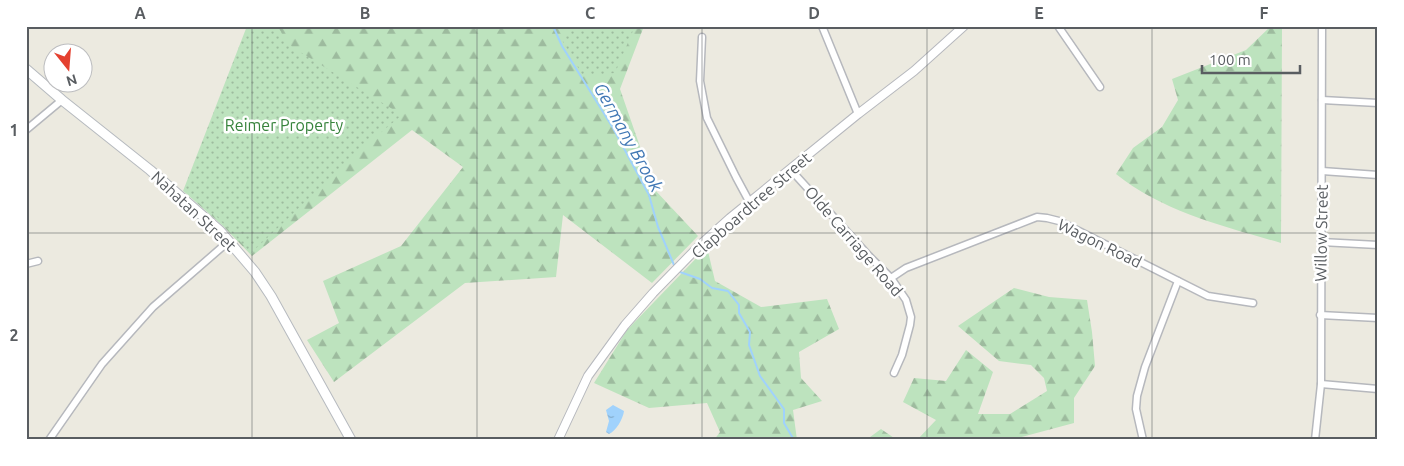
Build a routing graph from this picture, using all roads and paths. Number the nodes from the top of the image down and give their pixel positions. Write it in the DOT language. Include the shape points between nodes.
graph roads {
  1 [pos="822,26"];
  2 [pos="964,26"];
  3 [pos="1058,26"];
  4 [pos="1322,26"];
  5 [pos="702,37"];
  6 [pos="26,69"];
  7 [pos="1100,87"];
  8 [pos="62,100"];
  9 [pos="1322,100"];
  10 [pos="1378,103"];
  11 [pos="858,114"];
  12 [pos="26,130"];
  13 [pos="791,170"];
  14 [pos="1322,171"];
  15 [pos="1378,176"];
  16 [pos="750,203"];
  17 [pos="229,240"];
  18 [pos="1321,242"];
  19 [pos="1378,244"];
  20 [pos="38,261"];
  21 [pos="26,264"];
  22 [pos="891,278"];
  23 [pos="1178,281"];
  24 [pos="1253,303"];
  25 [pos="1320,315"];
  26 [pos="1378,318"];
  27 [pos="894,373"];
  28 [pos="1321,384"];
  29 [pos="1378,389"];
  30 [pos="49,440"];
  31 [pos="351,440"];
  32 [pos="558,440"];
  33 [pos="1143,440"];
  34 [pos="1315,440"];
  1 -- 11 [label="street"];
  2 -- 11 [label="street, Clapboardtree Street" via="914,72"];
  3 -- 7 [label="street"];
  4 -- 9 [label="street, Willow Street"];
  5 -- 16 [label="street" via="700,81 708,118"];
  6 -- 8 [label="main road, Nahatan Street"];
  8 -- 12 [label="street"];
  8 -- 17 [label="main road, Nahatan Street" via="150,170"];
  9 -- 10 [label="street"];
  9 -- 14 [label="street, Willow Street"];
  11 -- 13 [label="street, Clapboardtree Street"];
  13 -- 16 [label="street, Clapboardtree Street"];
  13 -- 22 [label="street, Olde Carriage Road"];
  14 -- 15 [label="street"];
  14 -- 18 [label="street, Willow Street"];
  16 -- 32 [label="street, Clapboardtree Street" via="700,245 624,326 588,376"];
  17 -- 30 [label="street" via="153,306 102,364"];
  17 -- 31 [label="main road, Nahatan Street" via="270,296"];
  18 -- 19 [label="street"];
  18 -- 25 [label="street, Willow Street"];
  20 -- 21 [label="street"];
  22 -- 23 [label="street, Wagon Road" via="906,268 1037,218 1047,218"];
  22 -- 27 [label="street, Olde Carriage Road" via="906,300 910,317 902,355"];
  23 -- 24 [label="street, Wagon Road" via="1208,296"];
  23 -- 33 [label="street" via="1137,396 1136,409"];
  25 -- 26 [label="street"];
  25 -- 28 [label="street, Willow Street"];
  28 -- 29 [label="street"];
  28 -- 34 [label="street, Willow Street"];
}
